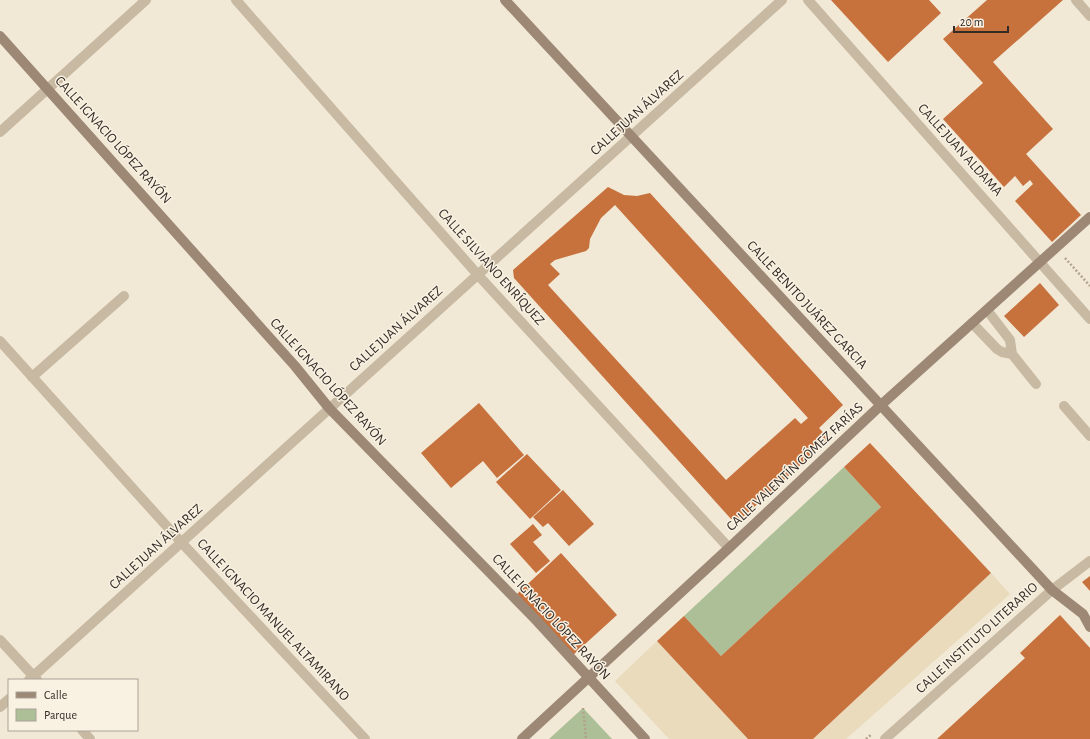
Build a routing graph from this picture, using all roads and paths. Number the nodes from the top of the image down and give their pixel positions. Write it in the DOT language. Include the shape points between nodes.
graph roads {
  1 [pos="146,0"];
  2 [pos="236,0"];
  3 [pos="505,0"];
  4 [pos="782,0"];
  5 [pos="808,0"];
  6 [pos="1076,0"];
  7 [pos="1090,16"];
  8 [pos="0,36"];
  9 [pos="49,89"];
  10 [pos="0,132"];
  11 [pos="632,137"];
  12 [pos="1090,217"];
  13 [pos="1056,248"];
  14 [pos="1040,262"];
  15 [pos="478,275"];
  16 [pos="1090,286"];
  17 [pos="124,296"];
  18 [pos="987,310"];
  19 [pos="1090,319"];
  20 [pos="972,323"];
  21 [pos="0,341"];
  22 [pos="1012,354"];
  23 [pos="32,377"];
  24 [pos="1036,384"];
  25 [pos="881,405"];
  26 [pos="1064,406"];
  27 [pos="329,408"];
  28 [pos="1090,436"];
  29 [pos="181,542"];
  30 [pos="730,548"];
  31 [pos="1090,561"];
  32 [pos="1052,590"];
  33 [pos="1090,627"];
  34 [pos="0,640"];
  35 [pos="588,678"];
  36 [pos="33,679"];
  37 [pos="8,700"];
  38 [pos="0,707"];
  39 [pos="583,708"];
  40 [pos="83,731"];
  41 [pos="90,739"];
  42 [pos="366,739"];
  43 [pos="522,739"];
  44 [pos="586,739"];
  45 [pos="645,739"];
  46 [pos="885,739"];
  1 -- 9 [label="street"];
  2 -- 15 [label="street, CALLE SILVIANO ENRÍQUEZ"];
  3 -- 11 [label="main road, CALLE BENITO JUÁREZ GARCIA"];
  4 -- 11 [label="street, CALLE JUAN ÁLVAREZ"];
  5 -- 14 [label="street, CALLE JUAN ALDAMA"];
  6 -- 7 [label="street"];
  8 -- 9 [label="main road, CALLE IGNACIO LÓPEZ RAYÓN"];
  9 -- 10 [label="street"];
  9 -- 27 [label="main road, CALLE IGNACIO LÓPEZ RAYÓN" via="295,366"];
  11 -- 15 [label="street, CALLE JUAN ÁLVAREZ"];
  11 -- 25 [label="main road, CALLE BENITO JUÁREZ GARCIA"];
  12 -- 13 [label="main road, CALLE VALENTÍN GÓMEZ FARÍAS"];
  13 -- 14 [label="main road, CALLE VALENTÍN GÓMEZ FARÍAS"];
  13 -- 16 [label="path"];
  14 -- 18 [label="main road, CALLE VALENTÍN GÓMEZ FARÍAS"];
  14 -- 19 [label="street, CALLE JUAN ALDAMA"];
  15 -- 27 [label="street, CALLE JUAN ÁLVAREZ"];
  15 -- 30 [label="street, CALLE SILVIANO ENRÍQUEZ"];
  17 -- 23 [label="street"];
  18 -- 20 [label="main road, CALLE VALENTÍN GÓMEZ FARÍAS"];
  18 -- 22 [label="street" via="1010,340"];
  20 -- 22 [label="street" via="997,349"];
  20 -- 25 [label="main road, CALLE VALENTÍN GÓMEZ FARÍAS"];
  21 -- 23 [label="street, CALLE IGNACIO MANUEL ALTAMIRANO"];
  22 -- 24 [label="street"];
  23 -- 29 [label="street, CALLE IGNACIO MANUEL ALTAMIRANO"];
  25 -- 30 [label="main road, CALLE VALENTÍN GÓMEZ FARÍAS"];
  25 -- 32 [label="main road, CALLE BENITO JUÁREZ GARCIA"];
  26 -- 28 [label="street"];
  27 -- 29 [label="street, CALLE JUAN ÁLVAREZ"];
  27 -- 35 [label="main road, CALLE IGNACIO LÓPEZ RAYÓN" via="537,621"];
  29 -- 36 [label="street, CALLE JUAN ÁLVAREZ"];
  29 -- 42 [label="street, CALLE IGNACIO MANUEL ALTAMIRANO"];
  30 -- 35 [label="main road, CALLE VALENTÍN GÓMEZ FARÍAS"];
  31 -- 32 [label="street, CALLE INSTITUTO LITERARIO"];
  32 -- 33 [label="main road, CALLE BENITO JUÁREZ GARCIA" via="1083,614"];
  32 -- 46 [label="street, CALLE INSTITUTO LITERARIO"];
  34 -- 36 [label="street"];
  35 -- 43 [label="main road, CALLE VALENTÍN GÓMEZ FARÍAS"];
  35 -- 45 [label="main road, CALLE IGNACIO LÓPEZ RAYÓN"];
  37 -- 38 [label="street"];
  39 -- 44 [label="path"];
  40 -- 41 [label="street"];
}
